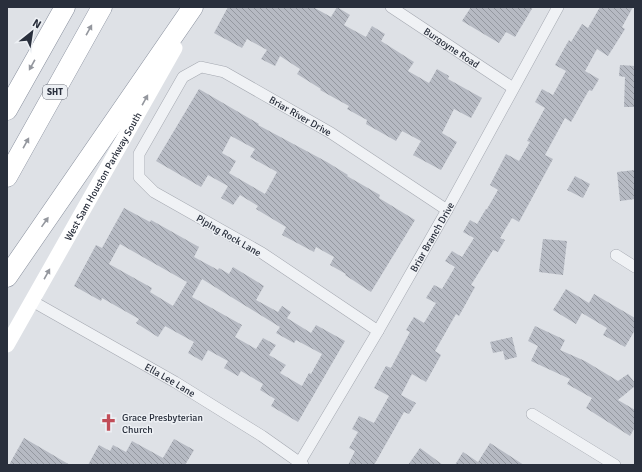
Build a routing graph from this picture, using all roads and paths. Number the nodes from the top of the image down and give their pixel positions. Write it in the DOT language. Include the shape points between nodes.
graph roads {
  1 [pos="65,7"];
  2 [pos="102,7"];
  3 [pos="193,7"];
  4 [pos="198,7"];
  5 [pos="391,7"];
  6 [pos="558,7"];
  7 [pos="513,88"];
  8 [pos="7,110"];
  9 [pos="162,114"];
  10 [pos="7,178"];
  11 [pos="447,210"];
  12 [pos="616,255"];
  13 [pos="635,267"];
  14 [pos="7,277"];
  15 [pos="32,301"];
  16 [pos="378,331"];
  17 [pos="7,345"];
  18 [pos="532,414"];
  19 [pos="301,464"];
  20 [pos="615,465"];
  1 -- 8 [label="highway, one-way"];
  10 -- 2 [label="highway, SHT, one-way"];
  14 -- 3 [label="highway, one-way"];
  15 -- 4 [label="main road, West Sam Houston Parkway South, one-way"];
  5 -- 7 [label="street, Burgoyne Road"];
  6 -- 7 [label="street, Briar Branch Drive"];
  7 -- 11 [label="street, Briar Branch Drive"];
  9 -- 11 [label="street, Briar River Drive" via="183,77 201,67 224,72 331,133"];
  9 -- 16 [label="street, Piping Rock Lane" via="139,154 139,177 154,192 262,253"];
  11 -- 16 [label="street, Briar Branch Drive"];
  12 -- 13 [label="street"];
  15 -- 17 [label="main road, West Sam Houston Parkway South"];
  15 -- 19 [label="street, Ella Lee Lane" via="175,382 262,436"];
  16 -- 19 [label="street, Briar Branch Drive"];
  18 -- 20 [label="street"];
}
